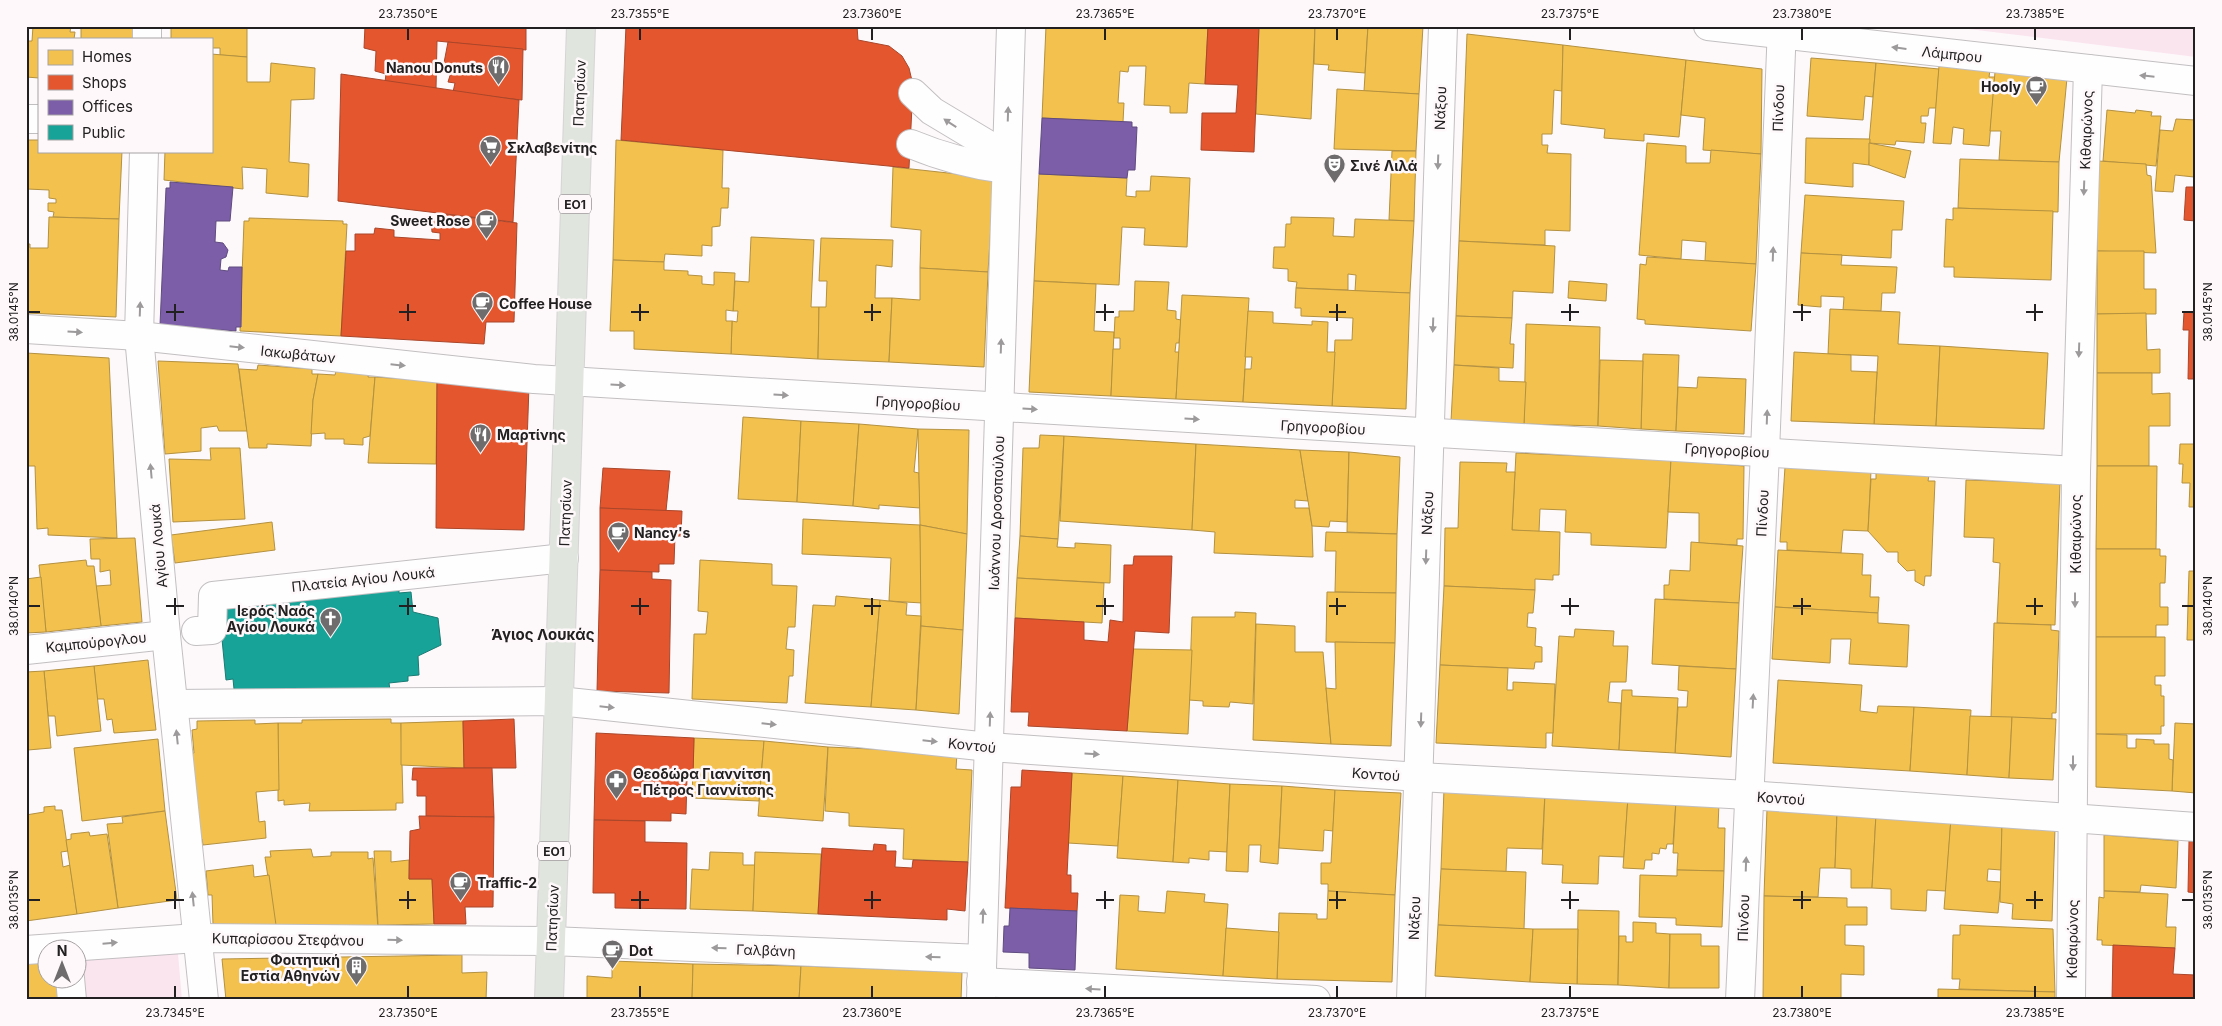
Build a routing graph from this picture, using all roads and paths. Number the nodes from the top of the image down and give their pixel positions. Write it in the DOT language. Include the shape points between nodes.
graph roads {
  1 [pos="581,26"];
  2 [pos="1011,26"];
  3 [pos="1443,26"];
  4 [pos="1708,26"];
  5 [pos="1782,30"];
  6 [pos="2088,69"];
  7 [pos="2196,82"];
  8 [pos="913,93"];
  9 [pos="910,144"];
  10 [pos="144,152"];
  11 [pos="1006,162"];
  12 [pos="26,329"];
  13 [pos="139,336"];
  14 [pos="570,382"];
  15 [pos="999,408"];
  16 [pos="1430,433"];
  17 [pos="1766,452"];
  18 [pos="2076,471"];
  19 [pos="564,558"];
  20 [pos="196,631"];
  21 [pos="166,635"];
  22 [pos="26,650"];
  23 [pos="559,702"];
  24 [pos="173,704"];
  25 [pos="989,747"];
  26 [pos="1419,777"];
  27 [pos="1748,796"];
  28 [pos="2073,819"];
  29 [pos="2196,827"];
  30 [pos="197,938"];
  31 [pos="551,941"];
  32 [pos="88,946"];
  33 [pos="981,981"];
  34 [pos="204,1000"];
  35 [pos="549,1000"];
  36 [pos="1316,1000"];
  37 [pos="1411,1000"];
  38 [pos="1740,1000"];
  39 [pos="2071,1000"];
  1 -- 14 [label="main road, Πατησίων / ΕΟ1"];
  11 -- 2 [label="street, Ιωάννου Δροσοπούλου, one-way"];
  3 -- 16 [label="street, Νάξου, one-way"];
  4 -- 5 [label="street, Λάμπρου"];
  6 -- 5 [label="street, Λάμπρου, one-way"];
  17 -- 5 [label="street, Πίνδου, one-way"];
  7 -- 6 [label="street, Λάμπρου, one-way"];
  6 -- 18 [label="street, Κιθαιρώνος, one-way"];
  11 -- 8 [label="street, one-way" via="932,111"];
  9 -- 11 [label="street" via="944,158 980,166"];
  13 -- 10 [label="street, Αγίου Λουκά, one-way"];
  15 -- 11 [label="street, Ιωάννου Δροσοπούλου, one-way"];
  12 -- 13 [label="street, Ιακωβάτων, one-way"];
  13 -- 14 [label="street, Ιακωβάτων, one-way"];
  21 -- 13 [label="street, Αγίου Λουκά, one-way"];
  14 -- 15 [label="street, Γρηγοροβίου, one-way"];
  14 -- 19 [label="main road, Πατησίων / ΕΟ1"];
  15 -- 16 [label="street, Γρηγοροβίου, one-way"];
  25 -- 15 [label="street, Ιωάννου Δροσοπούλου, one-way"];
  16 -- 17 [label="street, Γρηγοροβίου"];
  16 -- 26 [label="street, Νάξου, one-way"];
  17 -- 18 [label="street, Γρηγοροβίου"];
  27 -- 17 [label="street, Πίνδου, one-way"];
  18 -- 28 [label="street, Κιθαιρώνος, one-way"];
  19 -- 20 [label="street, Πλατεία Αγίου Λουκά" via="213,596 212,630"];
  19 -- 23 [label="main road, Πατησίων / ΕΟ1"];
  21 -- 22 [label="street, Καμπούρογλου"];
  21 -- 24 [label="street, Αγίου Λουκά"];
  23 -- 24 [label="street"];
  23 -- 25 [label="street, Κοντού, one-way"];
  23 -- 31 [label="main road, Πατησίων / ΕΟ1"];
  30 -- 24 [label="street, Αγίου Λουκά, one-way"];
  25 -- 26 [label="street, Κοντού, one-way"];
  33 -- 25 [label="street, Ιωάννου Δροσοπούλου, one-way"];
  26 -- 27 [label="street, Κοντού"];
  26 -- 37 [label="street, Νάξου"];
  27 -- 28 [label="street, Κοντού"];
  38 -- 27 [label="street, Πίνδου, one-way"];
  28 -- 29 [label="street, Κοντού"];
  28 -- 39 [label="street, Κιθαιρώνος"];
  30 -- 31 [label="street, Κυπαρίσσου Στεφάνου, one-way"];
  32 -- 30 [label="street, Κυπαρίσσου Στεφάνου, one-way"];
  30 -- 34 [label="street, Αγίου Λουκά"];
  33 -- 31 [label="street, Γαλβάνη, one-way"];
  31 -- 35 [label="main road, Πατησίων / ΕΟ1"];
  36 -- 33 [label="street, Γαλβάνη, one-way"];
}
